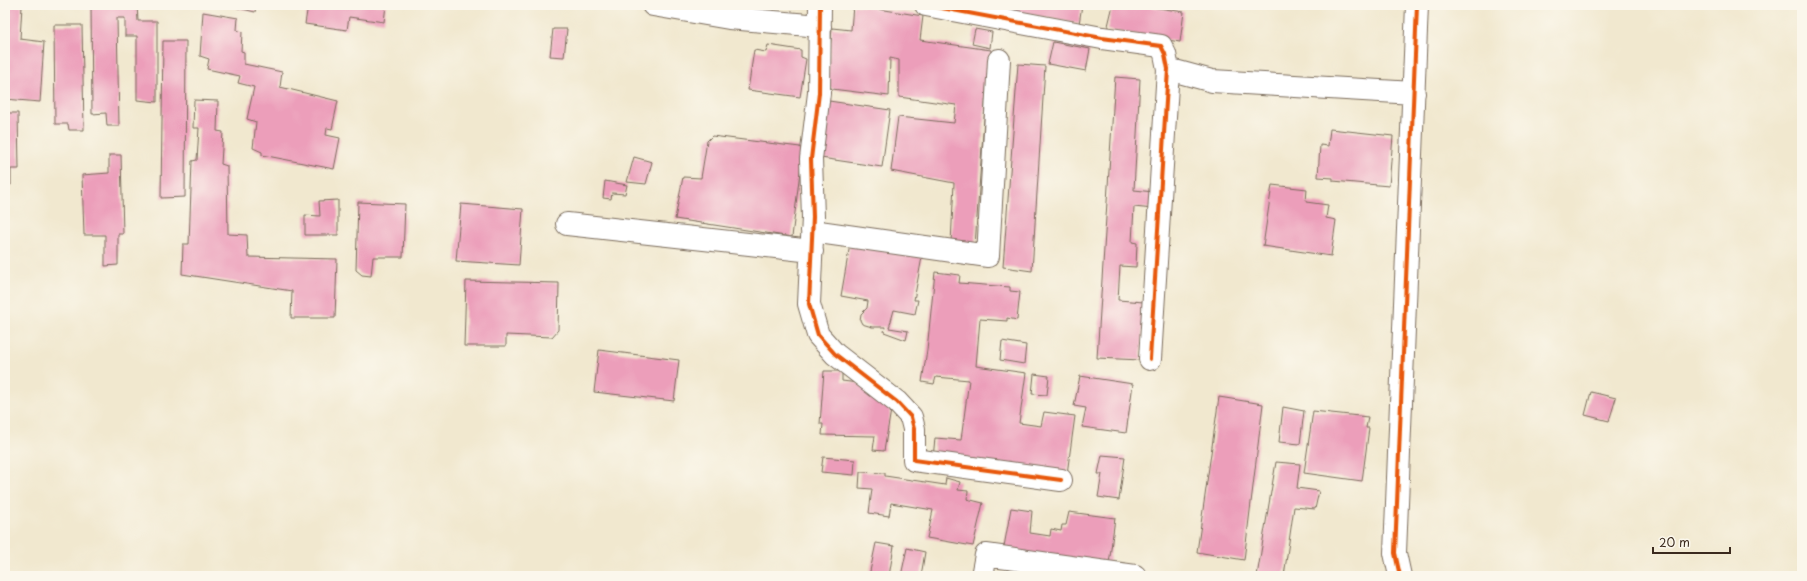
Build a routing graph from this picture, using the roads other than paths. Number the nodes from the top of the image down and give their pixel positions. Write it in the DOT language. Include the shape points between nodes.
graph roads {
  1 [pos="653,5"];
  2 [pos="926,5"];
  3 [pos="1417,5"];
  4 [pos="820,15"];
  5 [pos="999,60"];
  6 [pos="1168,69"];
  7 [pos="1414,93"];
  8 [pos="566,224"];
  9 [pos="812,241"];
  10 [pos="1150,359"];
  11 [pos="1061,480"];
  12 [pos="982,576"];
  13 [pos="1135,576"];
  14 [pos="1400,576"];
  1 -- 4 [label="street" via="729,18"];
  2 -- 6 [label="street" via="1102,38 1161,46"];
  3 -- 7 [label="street"];
  4 -- 9 [label="street" via="818,93 811,159"];
  5 -- 9 [label="street" via="988,256"];
  6 -- 7 [label="street" via="1212,81"];
  6 -- 10 [label="street"];
  7 -- 14 [label="street" via="1395,553"];
  8 -- 9 [label="street"];
  9 -- 11 [label="street" via="809,304 818,335 835,354 897,402 911,417 914,430 914,460"];
  12 -- 13 [label="street" via="986,555"];
}
